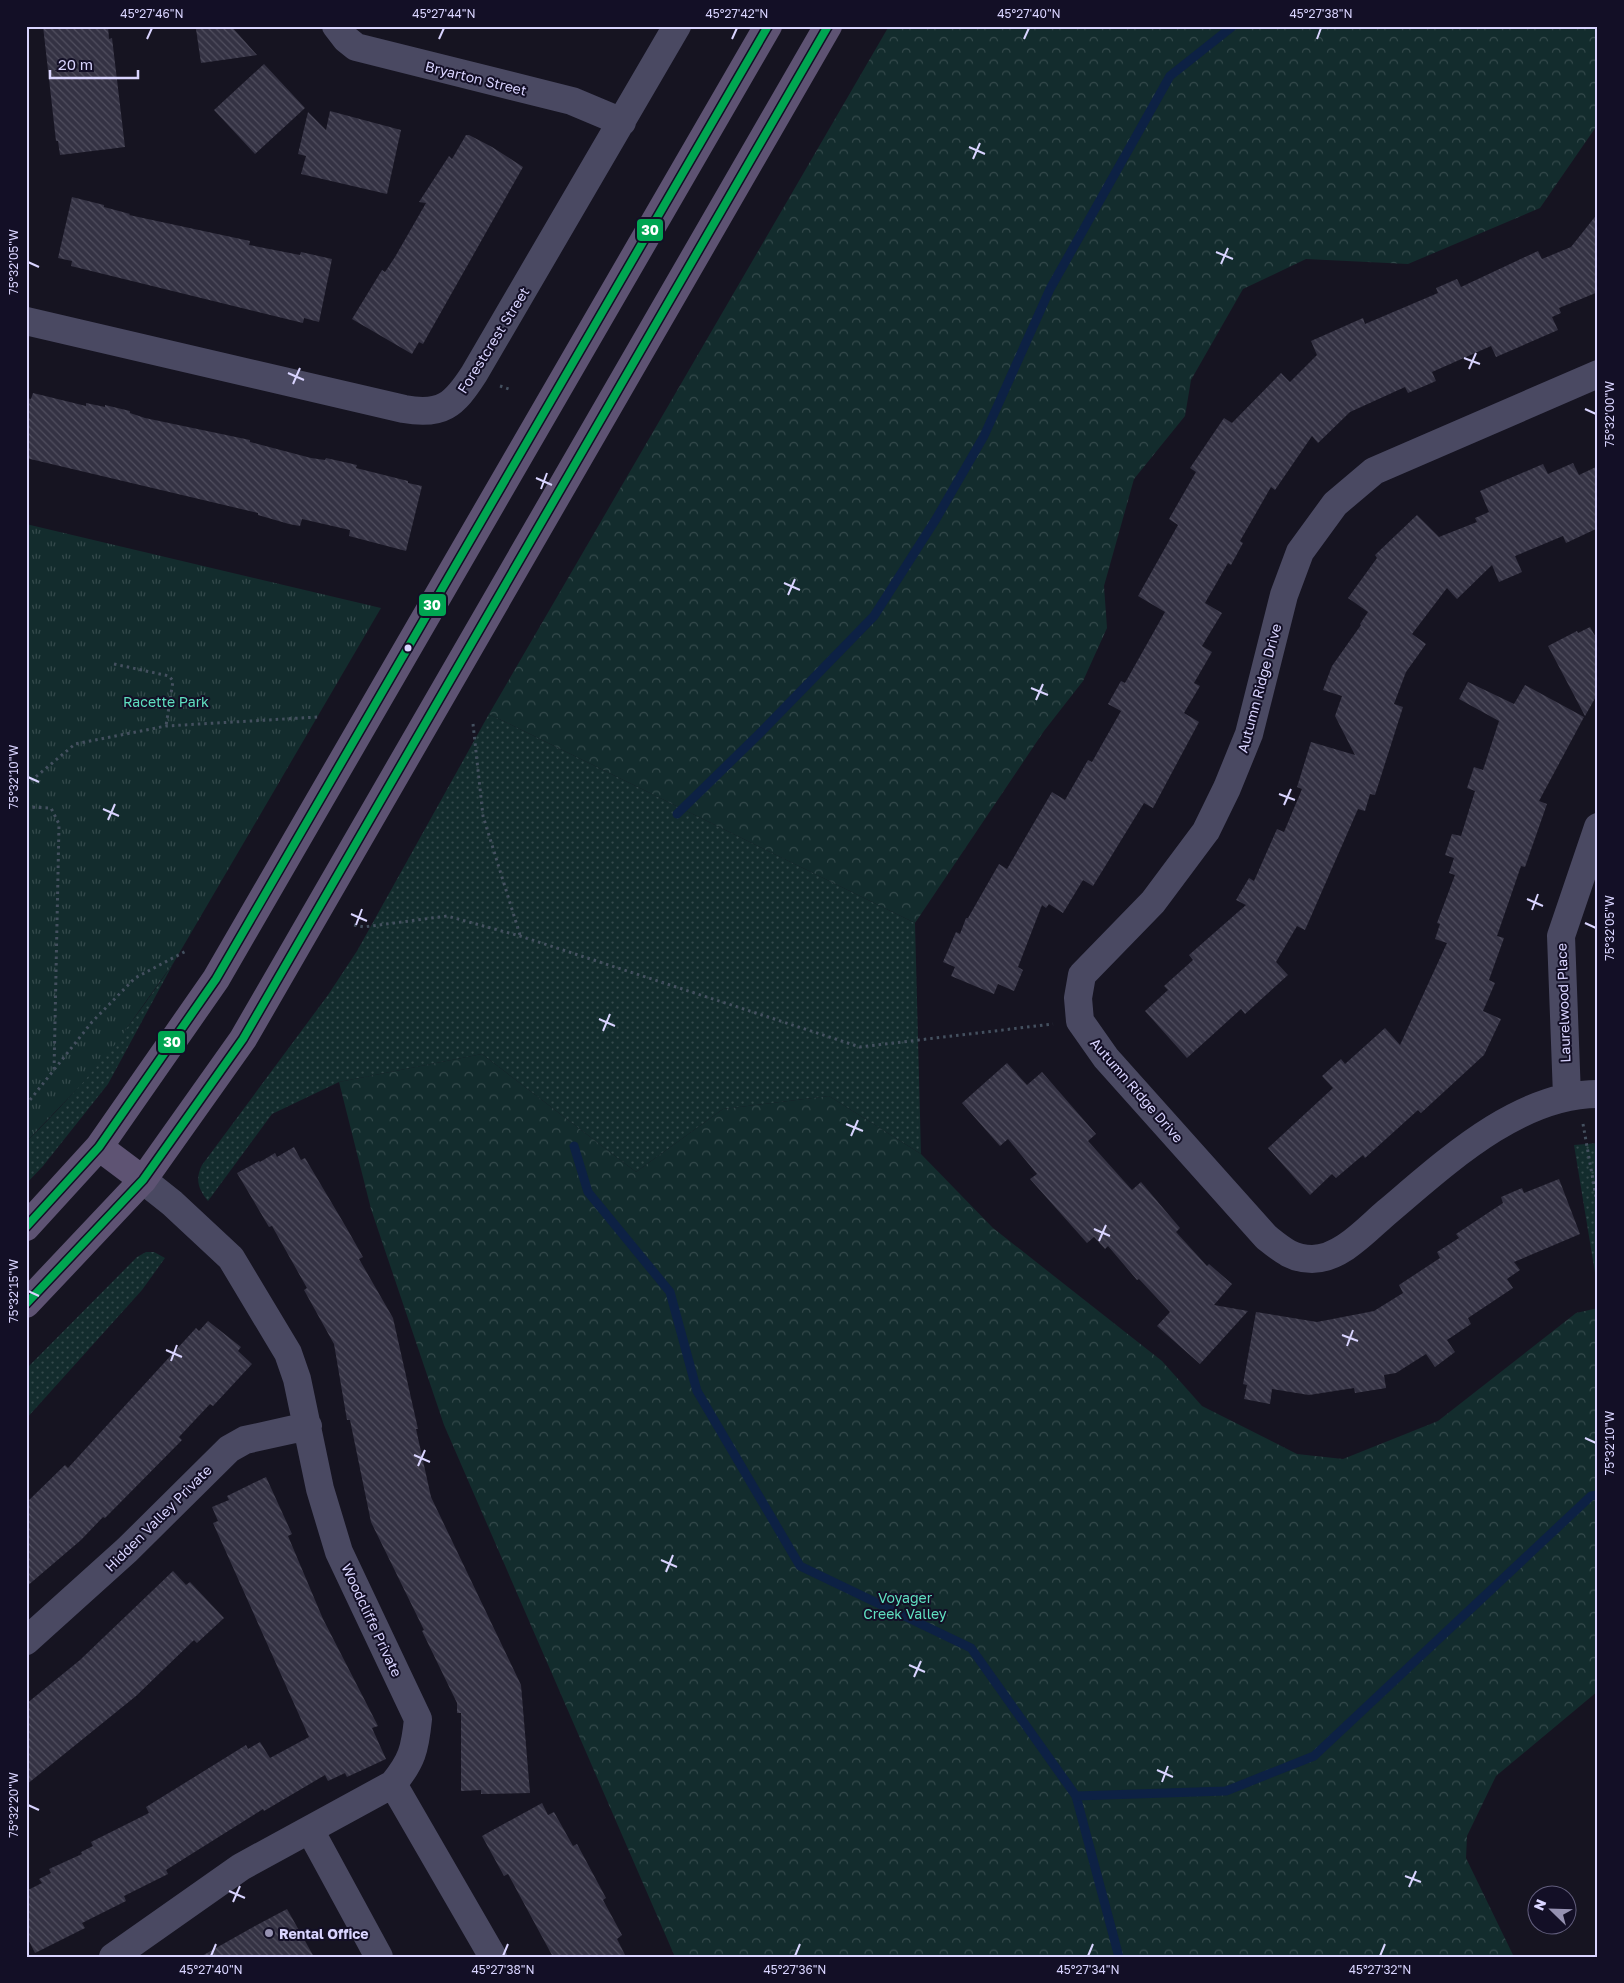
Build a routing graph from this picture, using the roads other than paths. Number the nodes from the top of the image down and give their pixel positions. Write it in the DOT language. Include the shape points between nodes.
graph roads {
  1 [pos="336,26"];
  2 [pos="677,26"];
  3 [pos="768,26"];
  4 [pos="828,26"];
  5 [pos="622,122"];
  6 [pos="26,321"];
  7 [pos="1598,374"];
  8 [pos="1598,827"];
  9 [pos="1580,1094"];
  10 [pos="99,1147"];
  11 [pos="143,1180"];
  12 [pos="26,1227"];
  13 [pos="26,1304"];
  14 [pos="308,1426"];
  15 [pos="26,1641"];
  16 [pos="393,1784"];
  17 [pos="310,1830"];
  18 [pos="113,1957"];
  19 [pos="379,1957"];
  20 [pos="493,1957"];
  1 -- 5 [label="street, Bryarton Street" via="356,47 572,101"];
  2 -- 5 [label="street, Forestcrest Street"];
  3 -- 10 [label="main road" via="216,979"];
  4 -- 11 [label="main road" via="243,1039"];
  5 -- 6 [label="street, Forestcrest Street" via="474,374 461,394 437,411 404,409"];
  7 -- 9 [label="street, Autumn Ridge Drive" via="1374,471 1335,504 1300,552 1284,595 1249,734 1228,788 1206,831 1153,902 1082,974 1078,998 1080,1021 1106,1058 1266,1236 1289,1256 1314,1260 1344,1250 1466,1145 1501,1124"];
  8 -- 9 [label="street, Laurelwood Place" via="1561,936"];
  10 -- 11 [label="main road"];
  10 -- 12 [label="main road"];
  11 -- 13 [label="main road"];
  11 -- 14 [label="street, Woodcliffe Private" via="231,1258 288,1353"];
  14 -- 15 [label="street, Hidden Valley Private" via="245,1440 229,1449 127,1550"];
  14 -- 16 [label="street, Woodcliffe Private" via="322,1498 339,1552 418,1719 416,1743 408,1766"];
  16 -- 17 [label="street, Woodcliffe Private"];
  16 -- 20 [label="street"];
  17 -- 18 [label="street, Woodcliffe Private" via="216,1883"];
  17 -- 19 [label="street"];
}
